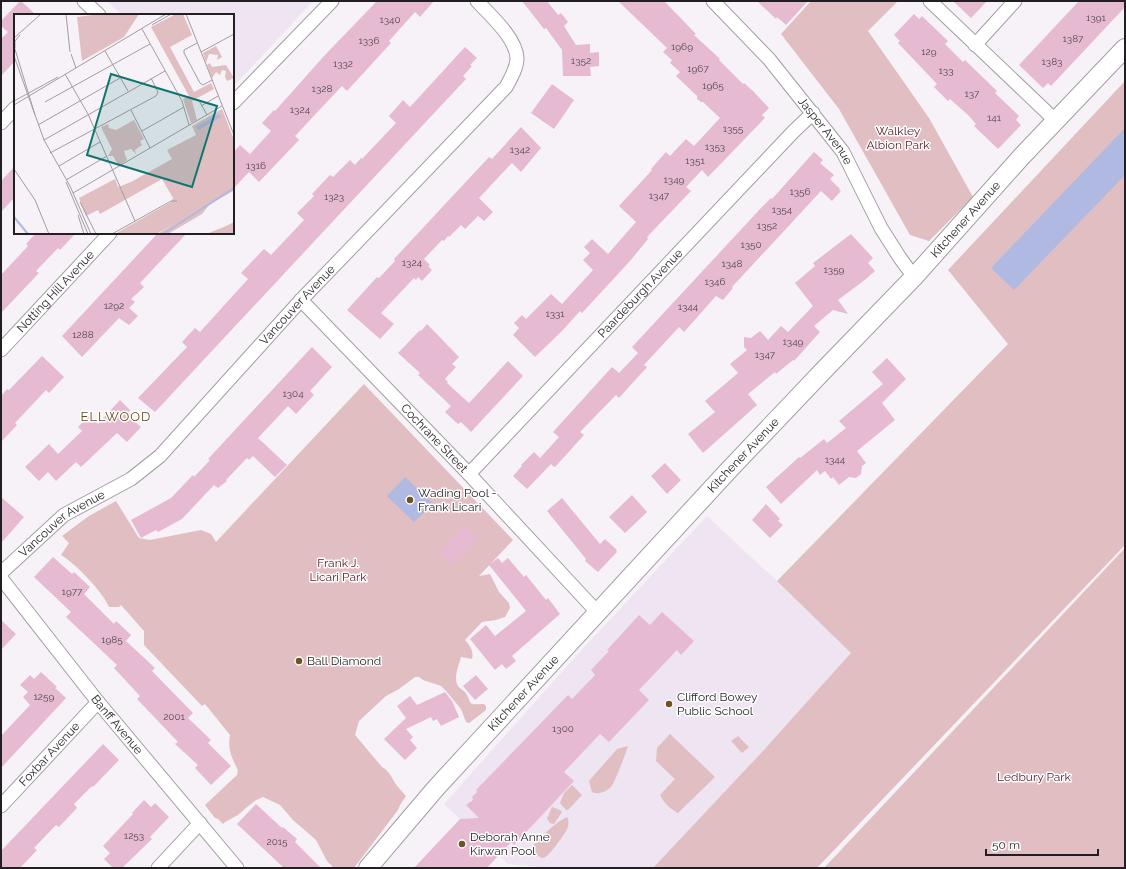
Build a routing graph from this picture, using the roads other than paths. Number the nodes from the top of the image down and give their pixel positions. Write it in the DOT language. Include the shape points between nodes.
graph roads {
  1 [pos="84,1"];
  2 [pos="332,1"];
  3 [pos="477,1"];
  4 [pos="713,1"];
  5 [pos="930,1"];
  6 [pos="1015,1"];
  7 [pos="98,14"];
  8 [pos="975,45"];
  9 [pos="1125,48"];
  10 [pos="234,102"];
  11 [pos="14,109"];
  12 [pos="813,113"];
  13 [pos="1056,121"];
  14 [pos="1,123"];
  15 [pos="109,234"];
  16 [pos="914,277"];
  17 [pos="301,300"];
  18 [pos="1,350"];
  19 [pos="469,474"];
  20 [pos="1,573"];
  21 [pos="1,578"];
  22 [pos="598,613"];
  23 [pos="98,702"];
  24 [pos="1,806"];
  25 [pos="200,823"];
  26 [pos="158,868"];
  27 [pos="237,868"];
  28 [pos="368,868"];
  1 -- 7 [label="street"];
  2 -- 10 [label="street"];
  3 -- 17 [label="street, Vancouver Avenue" via="513,44 517,59 514,73 506,87"];
  4 -- 12 [label="street, Jasper Avenue" via="769,59"];
  5 -- 8 [label="street"];
  6 -- 8 [label="street"];
  8 -- 13 [label="street"];
  9 -- 13 [label="street, Kitchener Avenue"];
  11 -- 14 [label="street"];
  12 -- 16 [label="street, Jasper Avenue" via="843,152 881,228"];
  12 -- 19 [label="street, Paardeburgh Avenue"];
  13 -- 16 [label="street, Kitchener Avenue"];
  15 -- 18 [label="street, Notting Hill Avenue"];
  16 -- 22 [label="street, Kitchener Avenue" via="802,393"];
  17 -- 19 [label="street, Cochrane Street"];
  17 -- 20 [label="street, Vancouver Avenue" via="160,456 131,479 64,515"];
  19 -- 22 [label="street, Cochrane Street"];
  21 -- 23 [label="street, Banff Avenue"];
  22 -- 28 [label="street, Kitchener Avenue" via="436,788"];
  23 -- 24 [label="street, Foxbar Avenue"];
  23 -- 25 [label="street, Banff Avenue"];
  25 -- 26 [label="street"];
  25 -- 27 [label="street, Banff Avenue"];
}
